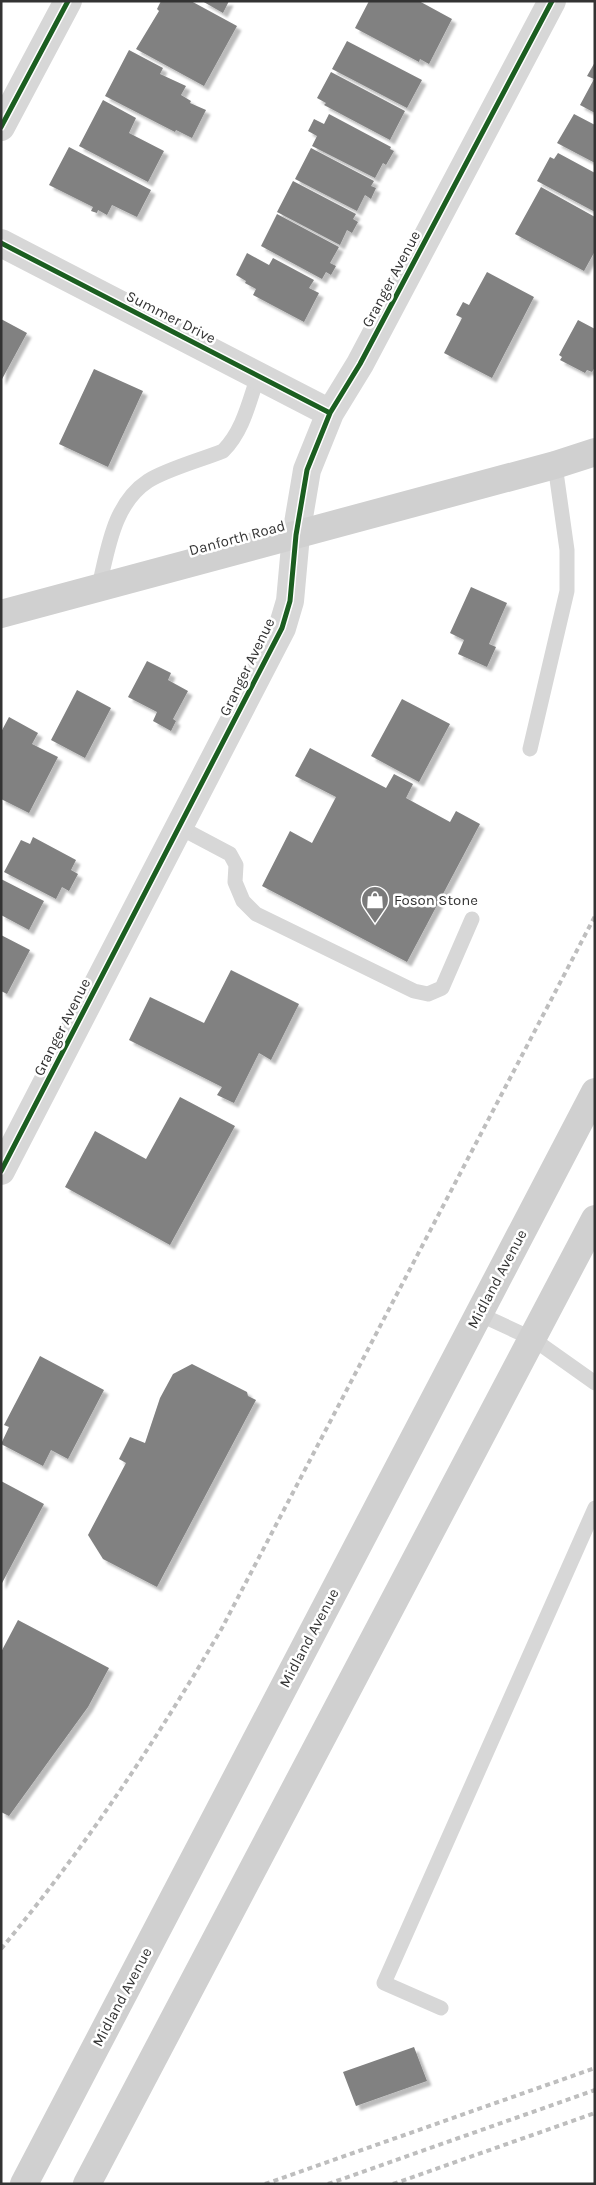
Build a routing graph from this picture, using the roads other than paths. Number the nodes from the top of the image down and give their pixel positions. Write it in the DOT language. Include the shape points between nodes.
graph roads {
  1 [pos="68,1"];
  2 [pos="552,1"];
  3 [pos="1,127"];
  4 [pos="1,243"];
  5 [pos="258,376"];
  6 [pos="330,413"];
  7 [pos="595,452"];
  8 [pos="555,465"];
  9 [pos="296,536"];
  10 [pos="99,586"];
  11 [pos="1,614"];
  12 [pos="530,749"];
  13 [pos="179,828"];
  14 [pos="472,919"];
  15 [pos="595,1092"];
  16 [pos="1,1171"];
  17 [pos="595,1219"];
  18 [pos="479,1314"];
  19 [pos="532,1339"];
  20 [pos="595,1383"];
  21 [pos="595,1508"];
  22 [pos="441,2008"];
  23 [pos="24,2184"];
  24 [pos="87,2184"];
  1 -- 3 [label="street"];
  2 -- 6 [label="street, Granger Avenue" via="360,364"];
  4 -- 5 [label="street, Summer Drive"];
  5 -- 6 [label="street, Summer Drive"];
  5 -- 10 [label="lane" via="239,430 223,451 148,481 128,500 113,528"];
  6 -- 9 [label="street, Granger Avenue" via="307,470"];
  7 -- 8 [label="main road, Danforth Road"];
  8 -- 9 [label="main road, Danforth Road"];
  8 -- 12 [label="lane" via="567,550 566,590"];
  9 -- 10 [label="main road, Danforth Road"];
  9 -- 13 [label="street, Granger Avenue" via="290,601 282,628"];
  10 -- 11 [label="main road, Danforth Road"];
  13 -- 14 [label="lane" via="230,854 236,865 235,882 243,900 256,914 414,991 428,994 442,988"];
  13 -- 16 [label="street, Granger Avenue"];
  15 -- 18 [label="main road, Midland Avenue"];
  17 -- 19 [label="main road"];
  18 -- 19 [label="lane"];
  18 -- 23 [label="main road, Midland Avenue"];
  19 -- 20 [label="lane"];
  19 -- 24 [label="main road"];
  21 -- 22 [label="lane" via="384,1983"];
}
